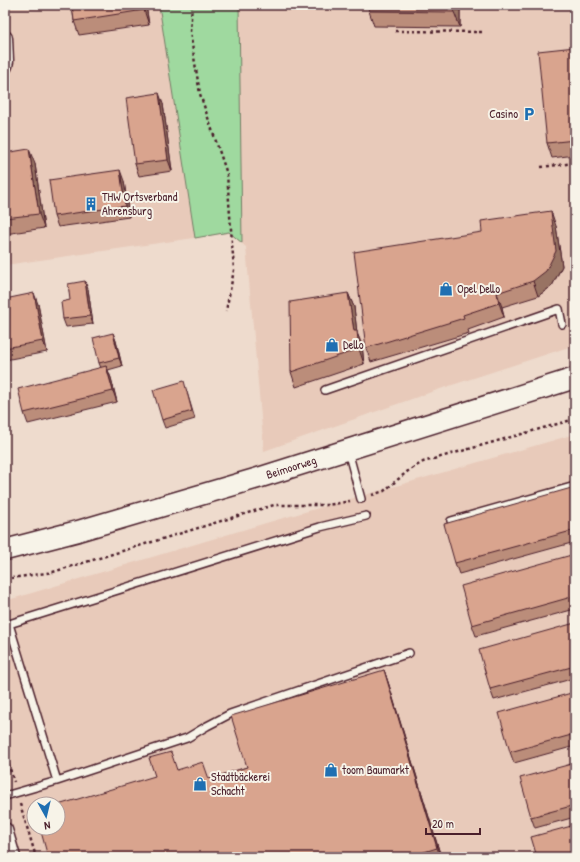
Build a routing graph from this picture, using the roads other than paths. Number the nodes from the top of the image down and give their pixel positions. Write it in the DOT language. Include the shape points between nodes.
graph roads {
  1 [pos="5,38"];
  2 [pos="5,66"];
  3 [pos="562,324"];
  4 [pos="575,378"];
  5 [pos="325,390"];
  6 [pos="348,449"];
  7 [pos="575,486"];
  8 [pos="361,499"];
  9 [pos="366,516"];
  10 [pos="451,522"];
  11 [pos="5,550"];
  12 [pos="409,653"];
  13 [pos="56,781"];
  14 [pos="5,796"];
  15 [pos="5,830"];
  16 [pos="11,854"];
  1 -- 2 [label="street"];
  3 -- 5 [label="lane" via="559,309"];
  4 -- 6 [label="main road, Beimoorweg"];
  6 -- 8 [label="lane"];
  6 -- 11 [label="main road, Beimoorweg" via="228,487"];
  7 -- 10 [label="lane"];
  9 -- 13 [label="lane" via="320,527 9,624"];
  12 -- 13 [label="lane" via="230,714 187,738"];
  13 -- 14 [label="lane"];
  15 -- 16 [label="street"];
}
